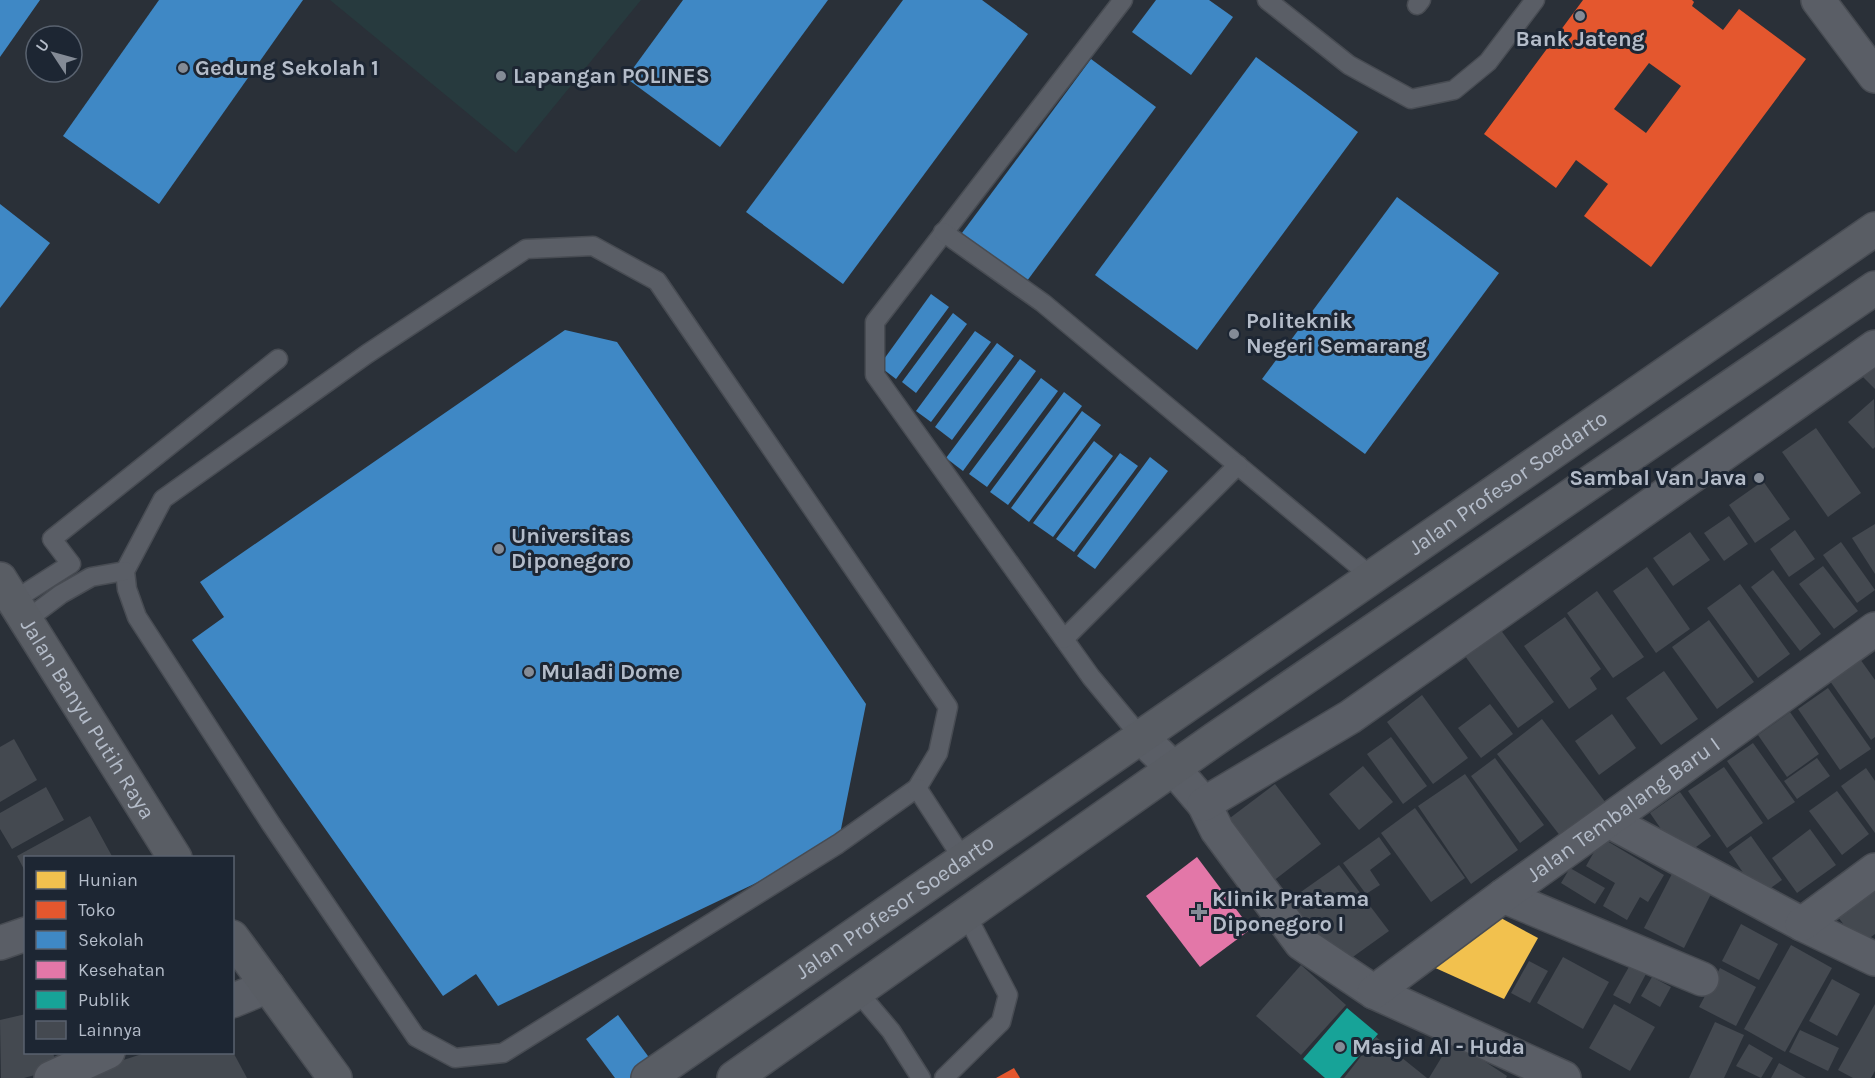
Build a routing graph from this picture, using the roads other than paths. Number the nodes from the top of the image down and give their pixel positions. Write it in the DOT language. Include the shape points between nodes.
graph roads {
  1 [pos="1123,0"];
  2 [pos="1267,0"];
  3 [pos="1535,0"];
  4 [pos="1818,0"];
  5 [pos="1875,75"];
  6 [pos="1875,229"];
  7 [pos="943,232"];
  8 [pos="1875,288"];
  9 [pos="1875,347"];
  10 [pos="278,359"];
  11 [pos="1238,465"];
  12 [pos="125,571"];
  13 [pos="1373,578"];
  14 [pos="13,600"];
  15 [pos="1875,629"];
  16 [pos="1064,639"];
  17 [pos="1140,736"];
  18 [pos="1175,770"];
  19 [pos="917,788"];
  20 [pos="1204,804"];
  21 [pos="1609,821"];
  22 [pos="172,856"];
  23 [pos="963,859"];
  24 [pos="1875,870"];
  25 [pos="1503,896"];
  26 [pos="968,916"];
  27 [pos="1802,924"];
  28 [pos="24,935"];
  29 [pos="234,941"];
  30 [pos="0,943"];
  31 [pos="1875,959"];
  32 [pos="1702,979"];
  33 [pos="268,986"];
  34 [pos="858,992"];
  35 [pos="1374,992"];
  36 [pos="234,1000"];
  37 [pos="106,1054"];
  38 [pos="51,1078"];
  39 [pos="335,1078"];
  40 [pos="648,1078"];
  41 [pos="734,1078"];
  42 [pos="921,1078"];
  43 [pos="944,1078"];
  44 [pos="1564,1078"];
  1 -- 7 [label="lane"];
  2 -- 3 [label="lane" via="1349,65 1411,99 1454,90 1488,62"];
  4 -- 5 [label="street"];
  6 -- 13 [label="main road, Jalan Profesor Soedarto"];
  7 -- 11 [label="lane" via="1043,303"];
  7 -- 16 [label="lane" via="875,322 875,375"];
  8 -- 18 [label="main road, Jalan Profesor Soedarto"];
  9 -- 20 [label="street" via="1350,717"];
  10 -- 14 [label="lane" via="52,539 71,564"];
  11 -- 13 [label="lane"];
  11 -- 16 [label="lane"];
  12 -- 14 [label="lane" via="91,577 61,594"];
  12 -- 19 [label="lane" via="137,617 271,824 416,1037 455,1058 502,1053 838,844"];
  12 -- 19 [label="lane" via="163,499 367,354 526,249 593,246 657,281 948,707 938,753"];
  13 -- 17 [label="main road, Jalan Profesor Soedarto"];
  14 -- 22 [label="main road, Jalan Banyu Putih Raya"];
  15 -- 21 [label="street, Jalan Tembalang Baru I"];
  16 -- 17 [label="lane"];
  17 -- 18 [label="street"];
  17 -- 23 [label="main road, Jalan Profesor Soedarto"];
  18 -- 20 [label="street"];
  18 -- 26 [label="main road, Jalan Profesor Soedarto"];
  19 -- 23 [label="lane"];
  20 -- 35 [label="street" via="1217,830 1301,943"];
  21 -- 25 [label="street, Jalan Tembalang Baru I"];
  21 -- 27 [label="street"];
  23 -- 40 [label="main road, Jalan Profesor Soedarto"];
  24 -- 27 [label="street"];
  25 -- 32 [label="street"];
  25 -- 35 [label="street, Jalan Tembalang Baru I"];
  26 -- 34 [label="main road, Jalan Profesor Soedarto"];
  26 -- 43 [label="lane" via="1008,995 1001,1022"];
  27 -- 31 [label="street"];
  28 -- 30 [label="street"];
  29 -- 33 [label="main road"];
  33 -- 36 [label="street"];
  33 -- 39 [label="main road"];
  34 -- 41 [label="main road, Jalan Profesor Soedarto"];
  34 -- 42 [label="lane" via="891,1031"];
  35 -- 44 [label="street"];
  37 -- 38 [label="street"];
}
